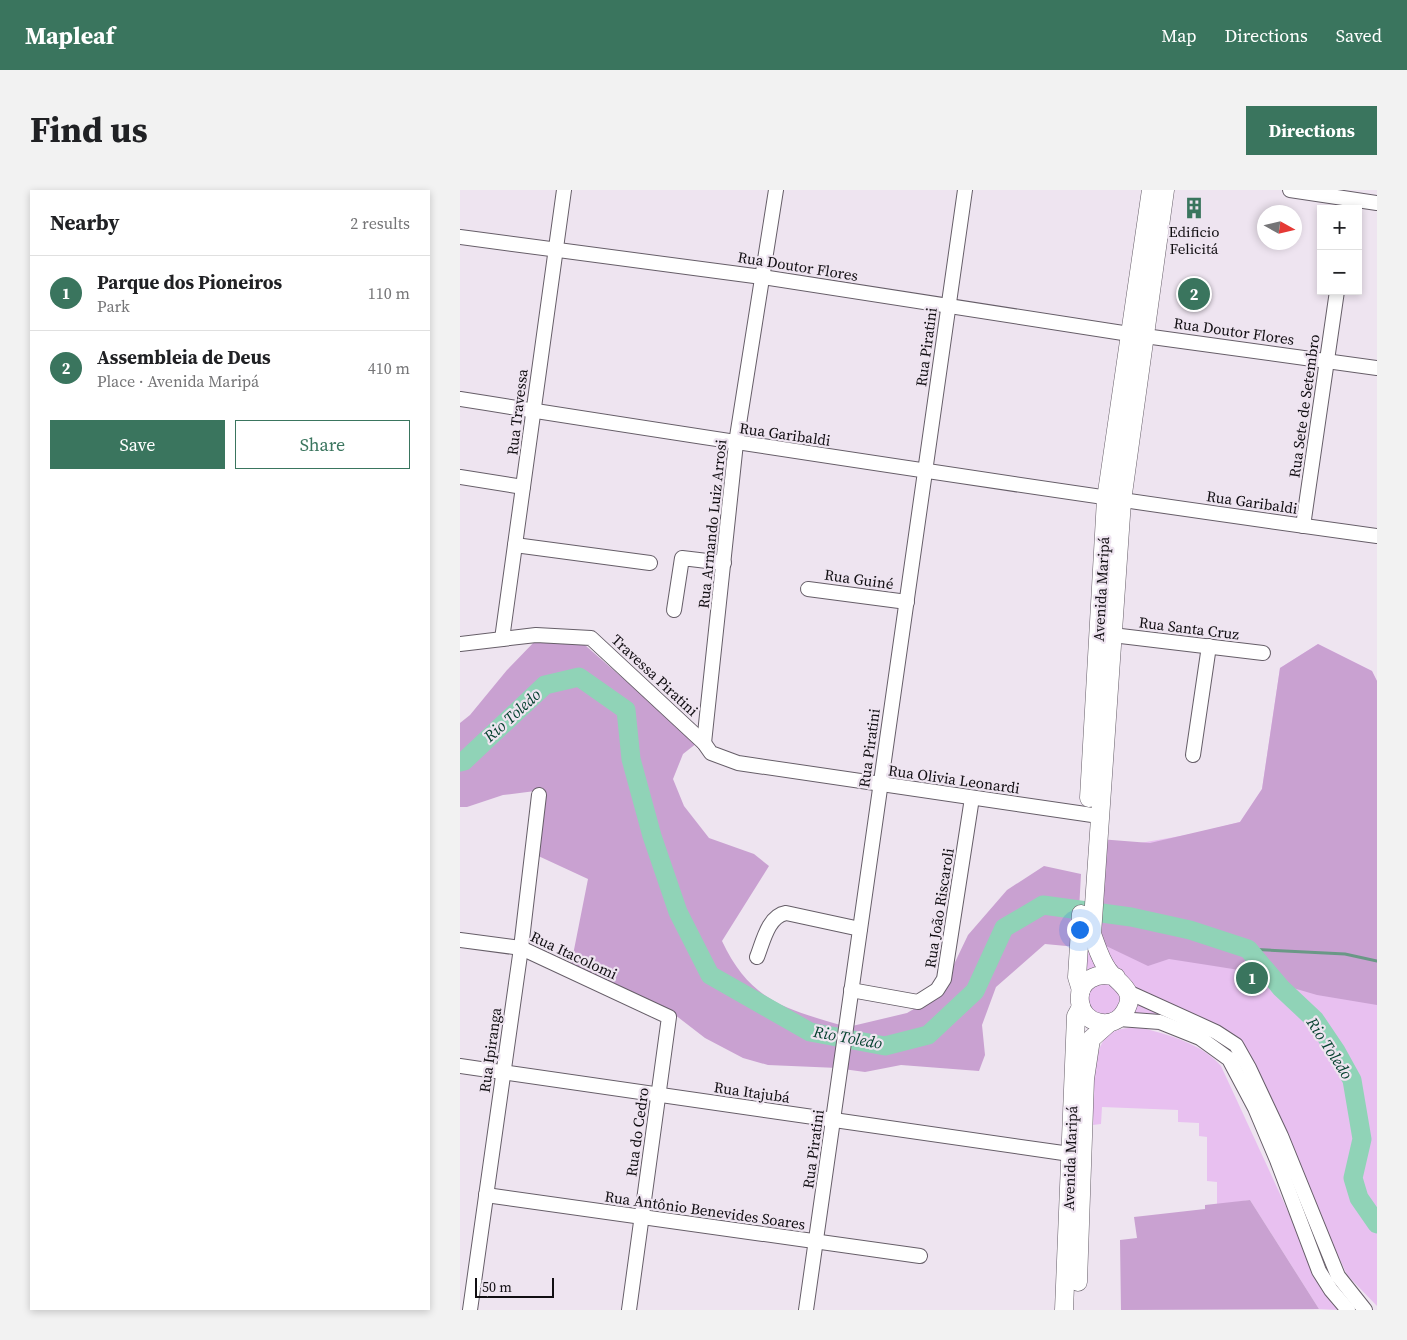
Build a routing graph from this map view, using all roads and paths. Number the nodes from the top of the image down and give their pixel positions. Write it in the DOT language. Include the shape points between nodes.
graph roads {
  1 [pos="564,190"];
  2 [pos="776,190"];
  3 [pos="965,190"];
  4 [pos="1151,190"];
  5 [pos="1165,190"];
  6 [pos="1290,190"];
  7 [pos="1350,199"];
  8 [pos="1377,202"];
  9 [pos="460,237"];
  10 [pos="555,248"];
  11 [pos="762,277"];
  12 [pos="1336,295"];
  13 [pos="948,307"];
  14 [pos="1138,335"];
  15 [pos="1327,360"];
  16 [pos="1377,368"];
  17 [pos="460,399"];
  18 [pos="533,410"];
  19 [pos="736,443"];
  20 [pos="925,469"];
  21 [pos="460,477"];
  22 [pos="523,486"];
  23 [pos="1114,500"];
  24 [pos="1304,526"];
  25 [pos="1377,536"];
  26 [pos="515,545"];
  27 [pos="650,562"];
  28 [pos="724,564"];
  29 [pos="808,589"];
  30 [pos="907,602"];
  31 [pos="674,610"];
  32 [pos="1105,634"];
  33 [pos="502,639"];
  34 [pos="460,644"];
  35 [pos="1209,646"];
  36 [pos="1262,653"];
  37 [pos="704,743"];
  38 [pos="1193,755"];
  39 [pos="880,784"];
  40 [pos="539,795"];
  41 [pos="972,798"];
  42 [pos="1094,815"];
  43 [pos="860,929"];
  44 [pos="1086,933"];
  45 [pos="460,940"];
  46 [pos="521,948"];
  47 [pos="757,957"];
  48 [pos="1116,977"];
  49 [pos="851,990"];
  50 [pos="1128,992"];
  51 [pos="1081,999"];
  52 [pos="669,1017"];
  53 [pos="1114,1021"];
  54 [pos="460,1066"];
  55 [pos="503,1072"];
  56 [pos="659,1095"];
  57 [pos="833,1120"];
  58 [pos="1070,1154"];
  59 [pos="486,1195"];
  60 [pos="642,1217"];
  61 [pos="816,1242"];
  62 [pos="920,1256"];
  63 [pos="470,1310"];
  64 [pos="629,1310"];
  65 [pos="806,1310"];
  66 [pos="1064,1310"];
  67 [pos="1076,1310"];
  68 [pos="1348,1310"];
  69 [pos="1365,1310"];
  1 -- 10 [label="street, Rua Travessa"];
  2 -- 11 [label="street, Rua Armando Luiz Arrosi"];
  3 -- 13 [label="street, Rua Piratini"];
  4 -- 14 [label="main road, Avenida Maripá"];
  5 -- 14 [label="main road, Avenida Maripá"];
  6 -- 7 [label="street"];
  7 -- 8 [label="street"];
  9 -- 10 [label="street, Rua Doutor Flores"];
  10 -- 11 [label="street, Rua Doutor Flores"];
  10 -- 18 [label="street, Rua Travessa"];
  11 -- 13 [label="street, Rua Doutor Flores"];
  11 -- 19 [label="street, Rua Armando Luiz Arrosi"];
  12 -- 15 [label="street, Rua Sete de Setembro"];
  13 -- 14 [label="street, Rua Doutor Flores"];
  13 -- 20 [label="street, Rua Piratini"];
  14 -- 15 [label="street, Rua Doutor Flores"];
  14 -- 23 [label="main road, Avenida Maripá"];
  15 -- 16 [label="street, Rua Doutor Flores"];
  15 -- 24 [label="street, Rua Sete de Setembro"];
  17 -- 18 [label="street, Rua Garibaldi"];
  18 -- 19 [label="street, Rua Garibaldi"];
  18 -- 22 [label="street, Rua Travessa"];
  19 -- 20 [label="street, Rua Garibaldi"];
  19 -- 28 [label="street, Rua Armando Luiz Arrosi"];
  20 -- 23 [label="street, Rua Garibaldi"];
  20 -- 30 [label="street, Rua Piratini"];
  21 -- 22 [label="street"];
  22 -- 26 [label="street, Rua Travessa"];
  23 -- 24 [label="street, Rua Garibaldi"];
  23 -- 32 [label="main road, Avenida Maripá"];
  24 -- 25 [label="street, Rua Garibaldi"];
  26 -- 27 [label="street"];
  26 -- 33 [label="street, Rua Travessa"];
  28 -- 31 [label="street" via="682,558"];
  28 -- 37 [label="street, Rua Armando Luiz Arrosi"];
  29 -- 30 [label="street, Rua Guiné"];
  30 -- 39 [label="street, Rua Piratini"];
  32 -- 35 [label="street, Rua Santa Cruz"];
  32 -- 42 [label="main road, Avenida Maripá"];
  33 -- 34 [label="street, Travessa Piratini"];
  33 -- 37 [label="street, Travessa Piratini" via="536,635 592,638"];
  35 -- 36 [label="street, Rua Santa Cruz"];
  35 -- 38 [label="street"];
  37 -- 39 [label="street, Rua Olivia Leonardi" via="711,753 738,763"];
  39 -- 41 [label="street, Rua Olivia Leonardi"];
  39 -- 43 [label="street, Rua Piratini"];
  40 -- 46 [label="street, Rua Ipiranga"];
  41 -- 42 [label="street, Rua Olivia Leonardi"];
  41 -- 49 [label="street, Rua João Riscaroli" via="944,979 937,990 918,1002"];
  42 -- 44 [label="main road, Avenida Maripá"];
  43 -- 47 [label="street" via="780,914 771,924"];
  43 -- 49 [label="street, Rua Piratini"];
  44 -- 48 [label="main road, Avenida Maripá"];
  44 -- 51 [label="main road, Avenida Maripá" via="1077,977"];
  45 -- 46 [label="street, Rua Itacolomi"];
  46 -- 52 [label="street, Rua Itacolomi"];
  46 -- 55 [label="street, Rua Ipiranga"];
  48 -- 50 [label="main road"];
  48 -- 51 [label="main road" via="1099,975 1085,983"];
  49 -- 57 [label="street, Rua Piratini"];
  50 -- 53 [label="main road" via="1127,1009"];
  50 -- 69 [label="street" via="1216,1032 1236,1045 1281,1136 1338,1276"];
  51 -- 53 [label="main road" via="1092,1021"];
  51 -- 58 [label="main road, Avenida Maripá" via="1076,1016"];
  52 -- 56 [label="street, Rua do Cedro"];
  53 -- 67 [label="main road, Avenida Maripá" via="1091,1039 1085,1079"];
  53 -- 68 [label="street" via="1160,1022 1200,1038 1229,1059 1255,1108 1319,1271"];
  54 -- 55 [label="street, Rua Itajubá"];
  55 -- 56 [label="street, Rua Itajubá"];
  55 -- 59 [label="street, Rua Ipiranga"];
  56 -- 57 [label="street, Rua Itajubá"];
  56 -- 60 [label="street, Rua do Cedro"];
  57 -- 58 [label="street, Rua Itajubá"];
  57 -- 61 [label="street, Rua Piratini"];
  58 -- 66 [label="main road, Avenida Maripá"];
  59 -- 60 [label="street, Rua Antônio Benevides Soares"];
  59 -- 63 [label="street, Rua Ipiranga"];
  60 -- 61 [label="street, Rua Antônio Benevides Soares"];
  60 -- 64 [label="street, Rua do Cedro"];
  61 -- 62 [label="street, Rua Antônio Benevides Soares"];
  61 -- 65 [label="street, Rua Piratini"];
}
